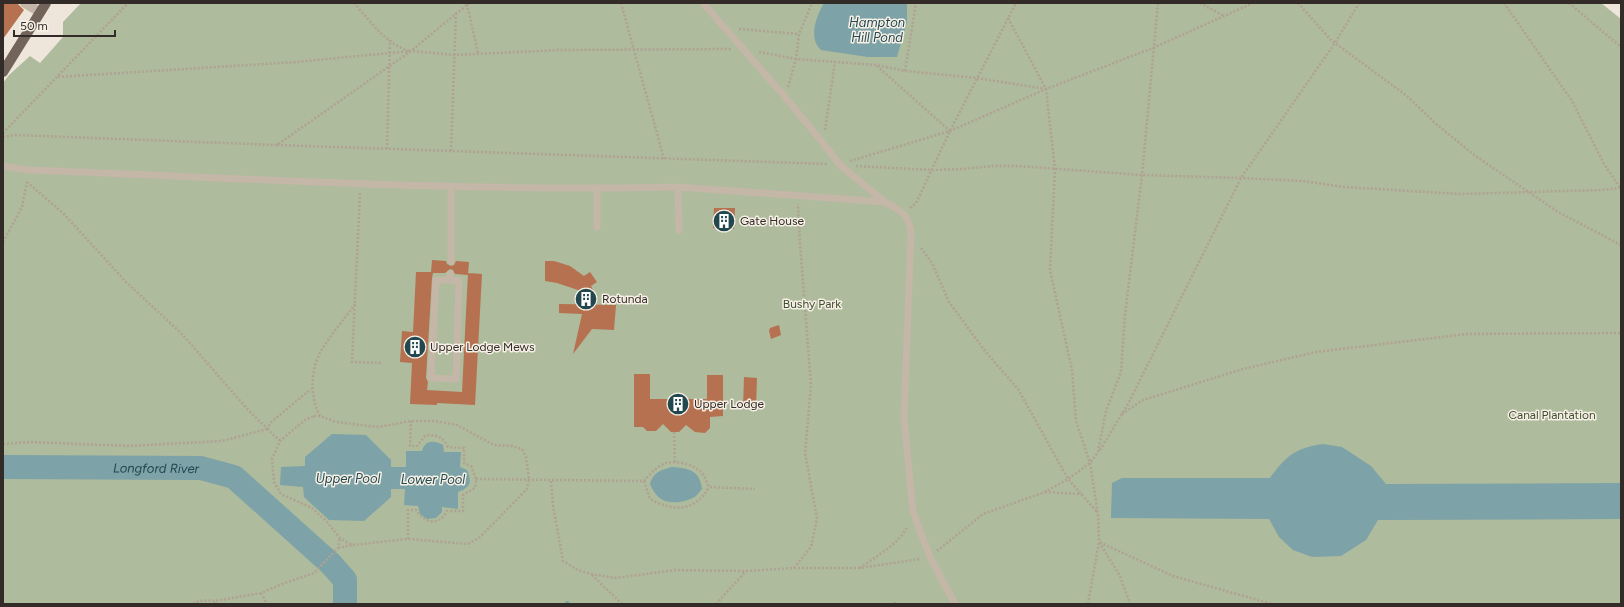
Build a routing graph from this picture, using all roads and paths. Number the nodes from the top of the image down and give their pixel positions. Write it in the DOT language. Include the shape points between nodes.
graph roads {
  1 [pos="25,3"];
  2 [pos="46,3"];
  3 [pos="128,3"];
  4 [pos="354,3"];
  5 [pos="621,3"];
  6 [pos="703,3"];
  7 [pos="812,3"];
  8 [pos="916,3"];
  9 [pos="1016,3"];
  10 [pos="1158,3"];
  11 [pos="1200,3"];
  12 [pos="1253,3"];
  13 [pos="1298,3"];
  14 [pos="1359,3"];
  15 [pos="1503,3"];
  16 [pos="1569,3"];
  17 [pos="468,4"];
  18 [pos="40,12"];
  19 [pos="456,13"];
  20 [pos="1224,16"];
  21 [pos="1008,18"];
  22 [pos="724,28"];
  23 [pos="799,34"];
  24 [pos="390,40"];
  25 [pos="1335,43"];
  26 [pos="1621,47"];
  27 [pos="1153,48"];
  28 [pos="743,49"];
  29 [pos="635,50"];
  30 [pos="411,51"];
  31 [pos="390,53"];
  32 [pos="478,53"];
  33 [pos="455,55"];
  34 [pos="796,59"];
  35 [pos="835,62"];
  36 [pos="876,65"];
  37 [pos="389,67"];
  38 [pos="905,71"];
  39 [pos="3,72"];
  40 [pos="58,77"];
  41 [pos="977,78"];
  42 [pos="1046,89"];
  43 [pos="785,97"];
  44 [pos="950,131"];
  45 [pos="3,133"];
  46 [pos="3,137"];
  47 [pos="823,142"];
  48 [pos="277,145"];
  49 [pos="387,149"];
  50 [pos="451,151"];
  51 [pos="664,159"];
  52 [pos="840,165"];
  53 [pos="3,166"];
  54 [pos="1055,169"];
  55 [pos="28,170"];
  56 [pos="932,170"];
  57 [pos="1142,175"];
  58 [pos="1241,178"];
  59 [pos="27,182"];
  60 [pos="361,183"];
  61 [pos="451,186"];
  62 [pos="678,186"];
  63 [pos="598,188"];
  64 [pos="1620,189"];
  65 [pos="1528,192"];
  66 [pos="798,196"];
  67 [pos="885,202"];
  68 [pos="903,213"];
  69 [pos="597,227"];
  70 [pos="679,230"];
  71 [pos="910,233"];
  72 [pos="3,242"];
  73 [pos="1621,245"];
  74 [pos="451,261"];
  75 [pos="450,277"];
  76 [pos="356,304"];
  77 [pos="1621,333"];
  78 [pos="383,363"];
  79 [pos="312,389"];
  80 [pos="1122,414"];
  81 [pos="320,416"];
  82 [pos="411,420"];
  83 [pos="268,429"];
  84 [pos="674,432"];
  85 [pos="280,441"];
  86 [pos="3,444"];
  87 [pos="1098,452"];
  88 [pos="1090,462"];
  89 [pos="675,463"];
  90 [pos="476,479"];
  91 [pos="529,479"];
  92 [pos="1068,479"];
  93 [pos="551,481"];
  94 [pos="644,481"];
  95 [pos="709,487"];
  96 [pos="754,489"];
  97 [pos="1045,492"];
  98 [pos="1083,494"];
  99 [pos="914,512"];
  100 [pos="1098,514"];
  101 [pos="340,538"];
  102 [pos="408,539"];
  103 [pos="1099,542"];
  104 [pos="352,545"];
  105 [pos="338,548"];
  106 [pos="930,557"];
  107 [pos="794,568"];
  108 [pos="860,568"];
  109 [pos="746,571"];
  110 [pos="591,574"];
  111 [pos="261,593"];
  112 [pos="215,603"];
  113 [pos="193,604"];
  114 [pos="267,604"];
  115 [pos="622,604"];
  116 [pos="716,604"];
  117 [pos="955,604"];
  118 [pos="1088,604"];
  119 [pos="1130,604"];
  120 [pos="1272,604"];
  1 -- 18 [label="street"];
  2 -- 18 [label="main road"];
  3 -- 40 [label="path"];
  4 -- 24 [label="path"];
  5 -- 29 [label="path"];
  6 -- 22 [label="lane"];
  7 -- 23 [label="path"];
  8 -- 38 [label="path"];
  9 -- 21 [label="path"];
  10 -- 27 [label="path"];
  11 -- 20 [label="path"];
  12 -- 20 [label="path"];
  13 -- 25 [label="path"];
  14 -- 25 [label="path"];
  15 -- 64 [label="path" via="1572,101 1604,164"];
  16 -- 26 [label="path"];
  17 -- 19 [label="path"];
  17 -- 32 [label="path"];
  18 -- 39 [label="main road"];
  19 -- 30 [label="path"];
  19 -- 33 [label="path"];
  20 -- 27 [label="path"];
  21 -- 41 [label="path"];
  21 -- 42 [label="path"];
  22 -- 23 [label="path"];
  22 -- 28 [label="lane"];
  23 -- 34 [label="path"];
  24 -- 30 [label="path" via="397,47"];
  24 -- 31 [label="path"];
  25 -- 58 [label="path"];
  25 -- 65 [label="path" via="1407,96 1474,155"];
  27 -- 42 [label="path"];
  27 -- 57 [label="path"];
  28 -- 29 [label="path"];
  28 -- 34 [label="path"];
  28 -- 43 [label="lane"];
  29 -- 32 [label="path"];
  29 -- 51 [label="path"];
  30 -- 31 [label="path"];
  30 -- 33 [label="path"];
  30 -- 37 [label="path"];
  31 -- 37 [label="path"];
  31 -- 40 [label="path" via="296,62"];
  32 -- 33 [label="path"];
  33 -- 50 [label="path"];
  34 -- 35 [label="path"];
  34 -- 43 [label="path"];
  35 -- 36 [label="path"];
  35 -- 47 [label="path"];
  36 -- 38 [label="path"];
  36 -- 44 [label="path"];
  37 -- 48 [label="path"];
  37 -- 49 [label="path"];
  38 -- 41 [label="path"];
  40 -- 45 [label="path"];
  41 -- 42 [label="path"];
  41 -- 44 [label="path"];
  42 -- 44 [label="path"];
  42 -- 54 [label="path"];
  43 -- 47 [label="lane"];
  44 -- 52 [label="path"];
  44 -- 56 [label="path"];
  46 -- 48 [label="path" via="15,135"];
  47 -- 52 [label="lane"];
  48 -- 49 [label="path"];
  49 -- 50 [label="path"];
  50 -- 51 [label="path"];
  51 -- 52 [label="path"];
  52 -- 56 [label="path"];
  52 -- 67 [label="lane"];
  53 -- 55 [label="lane"];
  54 -- 56 [label="path" via="993,166"];
  54 -- 57 [label="path"];
  54 -- 88 [label="path" via="1050,270 1072,370 1076,421"];
  55 -- 59 [label="path"];
  55 -- 60 [label="lane"];
  56 -- 68 [label="path" via="916,203"];
  57 -- 58 [label="path"];
  57 -- 87 [label="path" via="1125,315 1121,372 1106,411"];
  58 -- 65 [label="path" via="1460,194"];
  58 -- 80 [label="path"];
  59 -- 72 [label="path" via="22,207"];
  59 -- 83 [label="path" via="64,214 126,282 182,334"];
  60 -- 61 [label="lane"];
  60 -- 76 [label="path"];
  61 -- 63 [label="lane"];
  61 -- 74 [label="lane"];
  62 -- 63 [label="lane"];
  62 -- 66 [label="lane"];
  62 -- 70 [label="lane"];
  63 -- 69 [label="lane"];
  64 -- 65 [label="path"];
  65 -- 73 [label="path" via="1558,212"];
  66 -- 67 [label="lane"];
  66 -- 107 [label="path" via="811,385 805,453 817,518 811,547"];
  67 -- 68 [label="lane"];
  68 -- 71 [label="lane" via="909,221"];
  71 -- 92 [label="path" via="932,262 949,302 985,351 1018,389"];
  71 -- 99 [label="lane" via="904,418"];
  75 -- 75 [label="lane" via="459,280 456,379 431,378 436,280"];
  76 -- 78 [label="path" via="352,362"];
  76 -- 79 [label="path" via="320,352"];
  77 -- 80 [label="path" via="1467,334 1316,352 1243,369 1143,400"];
  79 -- 81 [label="path" via="314,403"];
  79 -- 83 [label="path" via="270,423"];
  80 -- 87 [label="path"];
  81 -- 82 [label="path" via="336,422 378,427"];
  81 -- 85 [label="path" via="305,420"];
  82 -- 90 [label="path" via="410,446 417,446 426,435 436,435 444,439 448,447 464,448 464,463 471,466"];
  82 -- 91 [label="path" via="457,425 494,444 522,449 526,457"];
  83 -- 85 [label="path" via="272,436"];
  83 -- 86 [label="path" via="222,441 152,445 30,442"];
  84 -- 89 [label="path"];
  85 -- 101 [label="path" via="272,459 274,482 281,494 312,508"];
  87 -- 88 [label="path"];
  88 -- 92 [label="path"];
  88 -- 100 [label="path"];
  89 -- 94 [label="path" via="666,463 651,472"];
  89 -- 95 [label="path" via="693,466 704,474"];
  90 -- 91 [label="path"];
  90 -- 102 [label="path" via="475,488 463,495 463,510 446,511 438,520 429,521 421,518 416,510 408,510"];
  91 -- 93 [label="path"];
  91 -- 102 [label="path" via="527,489 480,538 468,544"];
  92 -- 97 [label="path"];
  92 -- 98 [label="path"];
  93 -- 94 [label="path"];
  93 -- 110 [label="path" via="563,560 578,570"];
  94 -- 95 [label="path" via="650,499 662,506 676,508 695,504"];
  95 -- 96 [label="path"];
  97 -- 98 [label="path"];
  97 -- 106 [label="path" via="983,514"];
  98 -- 100 [label="path"];
  99 -- 106 [label="lane"];
  99 -- 108 [label="path" via="905,531 892,545"];
  100 -- 103 [label="path"];
  101 -- 104 [label="path"];
  101 -- 105 [label="path"];
  102 -- 104 [label="path"];
  103 -- 118 [label="path"];
  103 -- 119 [label="path" via="1120,576"];
  103 -- 120 [label="path" via="1173,576"];
  104 -- 105 [label="path"];
  105 -- 111 [label="path" via="314,573"];
  106 -- 108 [label="path"];
  106 -- 117 [label="lane"];
  107 -- 108 [label="path"];
  107 -- 109 [label="path"];
  109 -- 110 [label="path" via="675,570 616,578"];
  109 -- 116 [label="path"];
  110 -- 115 [label="path"];
  111 -- 112 [label="path"];
  111 -- 114 [label="path"];
  112 -- 113 [label="path" via="208,600"];
}
